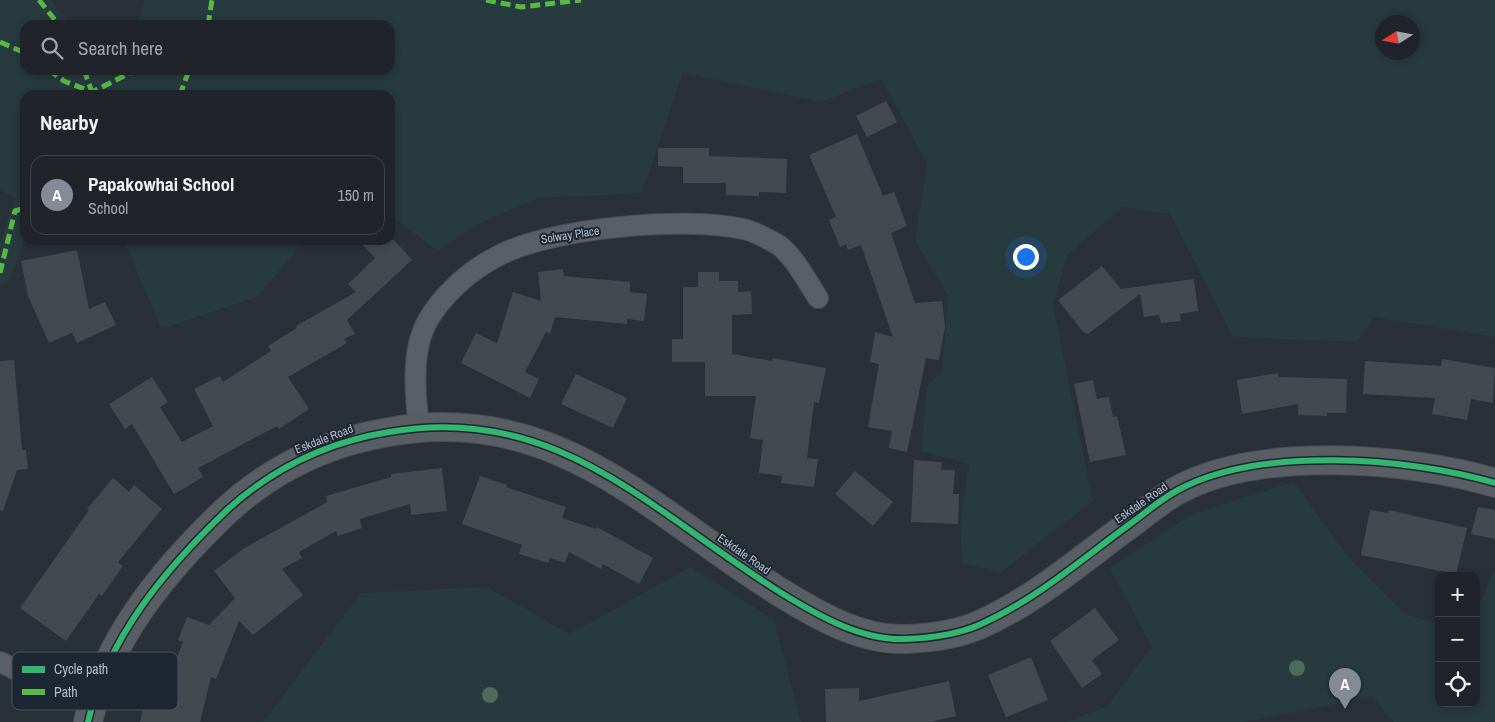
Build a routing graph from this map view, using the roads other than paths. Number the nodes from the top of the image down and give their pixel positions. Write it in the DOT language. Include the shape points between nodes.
graph roads {
  1 [pos="818,298"];
  2 [pos="418,426"];
  3 [pos="1495,483"];
  4 [pos="114,652"];
  5 [pos="0,662"];
  6 [pos="12,668"];
  1 -- 2 [label="street, Solway Place" via="779,245 744,229 706,224 666,224 541,238 497,256 454,287 426,323 417,355"];
  2 -- 3 [label="street, Eskdale Road" via="470,427 541,442 619,482 770,586 815,613 855,631 899,639 941,636 983,623 1021,603 1178,490 1223,473 1296,461 1366,462 1412,465"];
  2 -- 4 [label="street, Eskdale Road" via="354,438 320,450 295,461 241,498 170,568 138,611"];
  5 -- 6 [label="street"];
}
